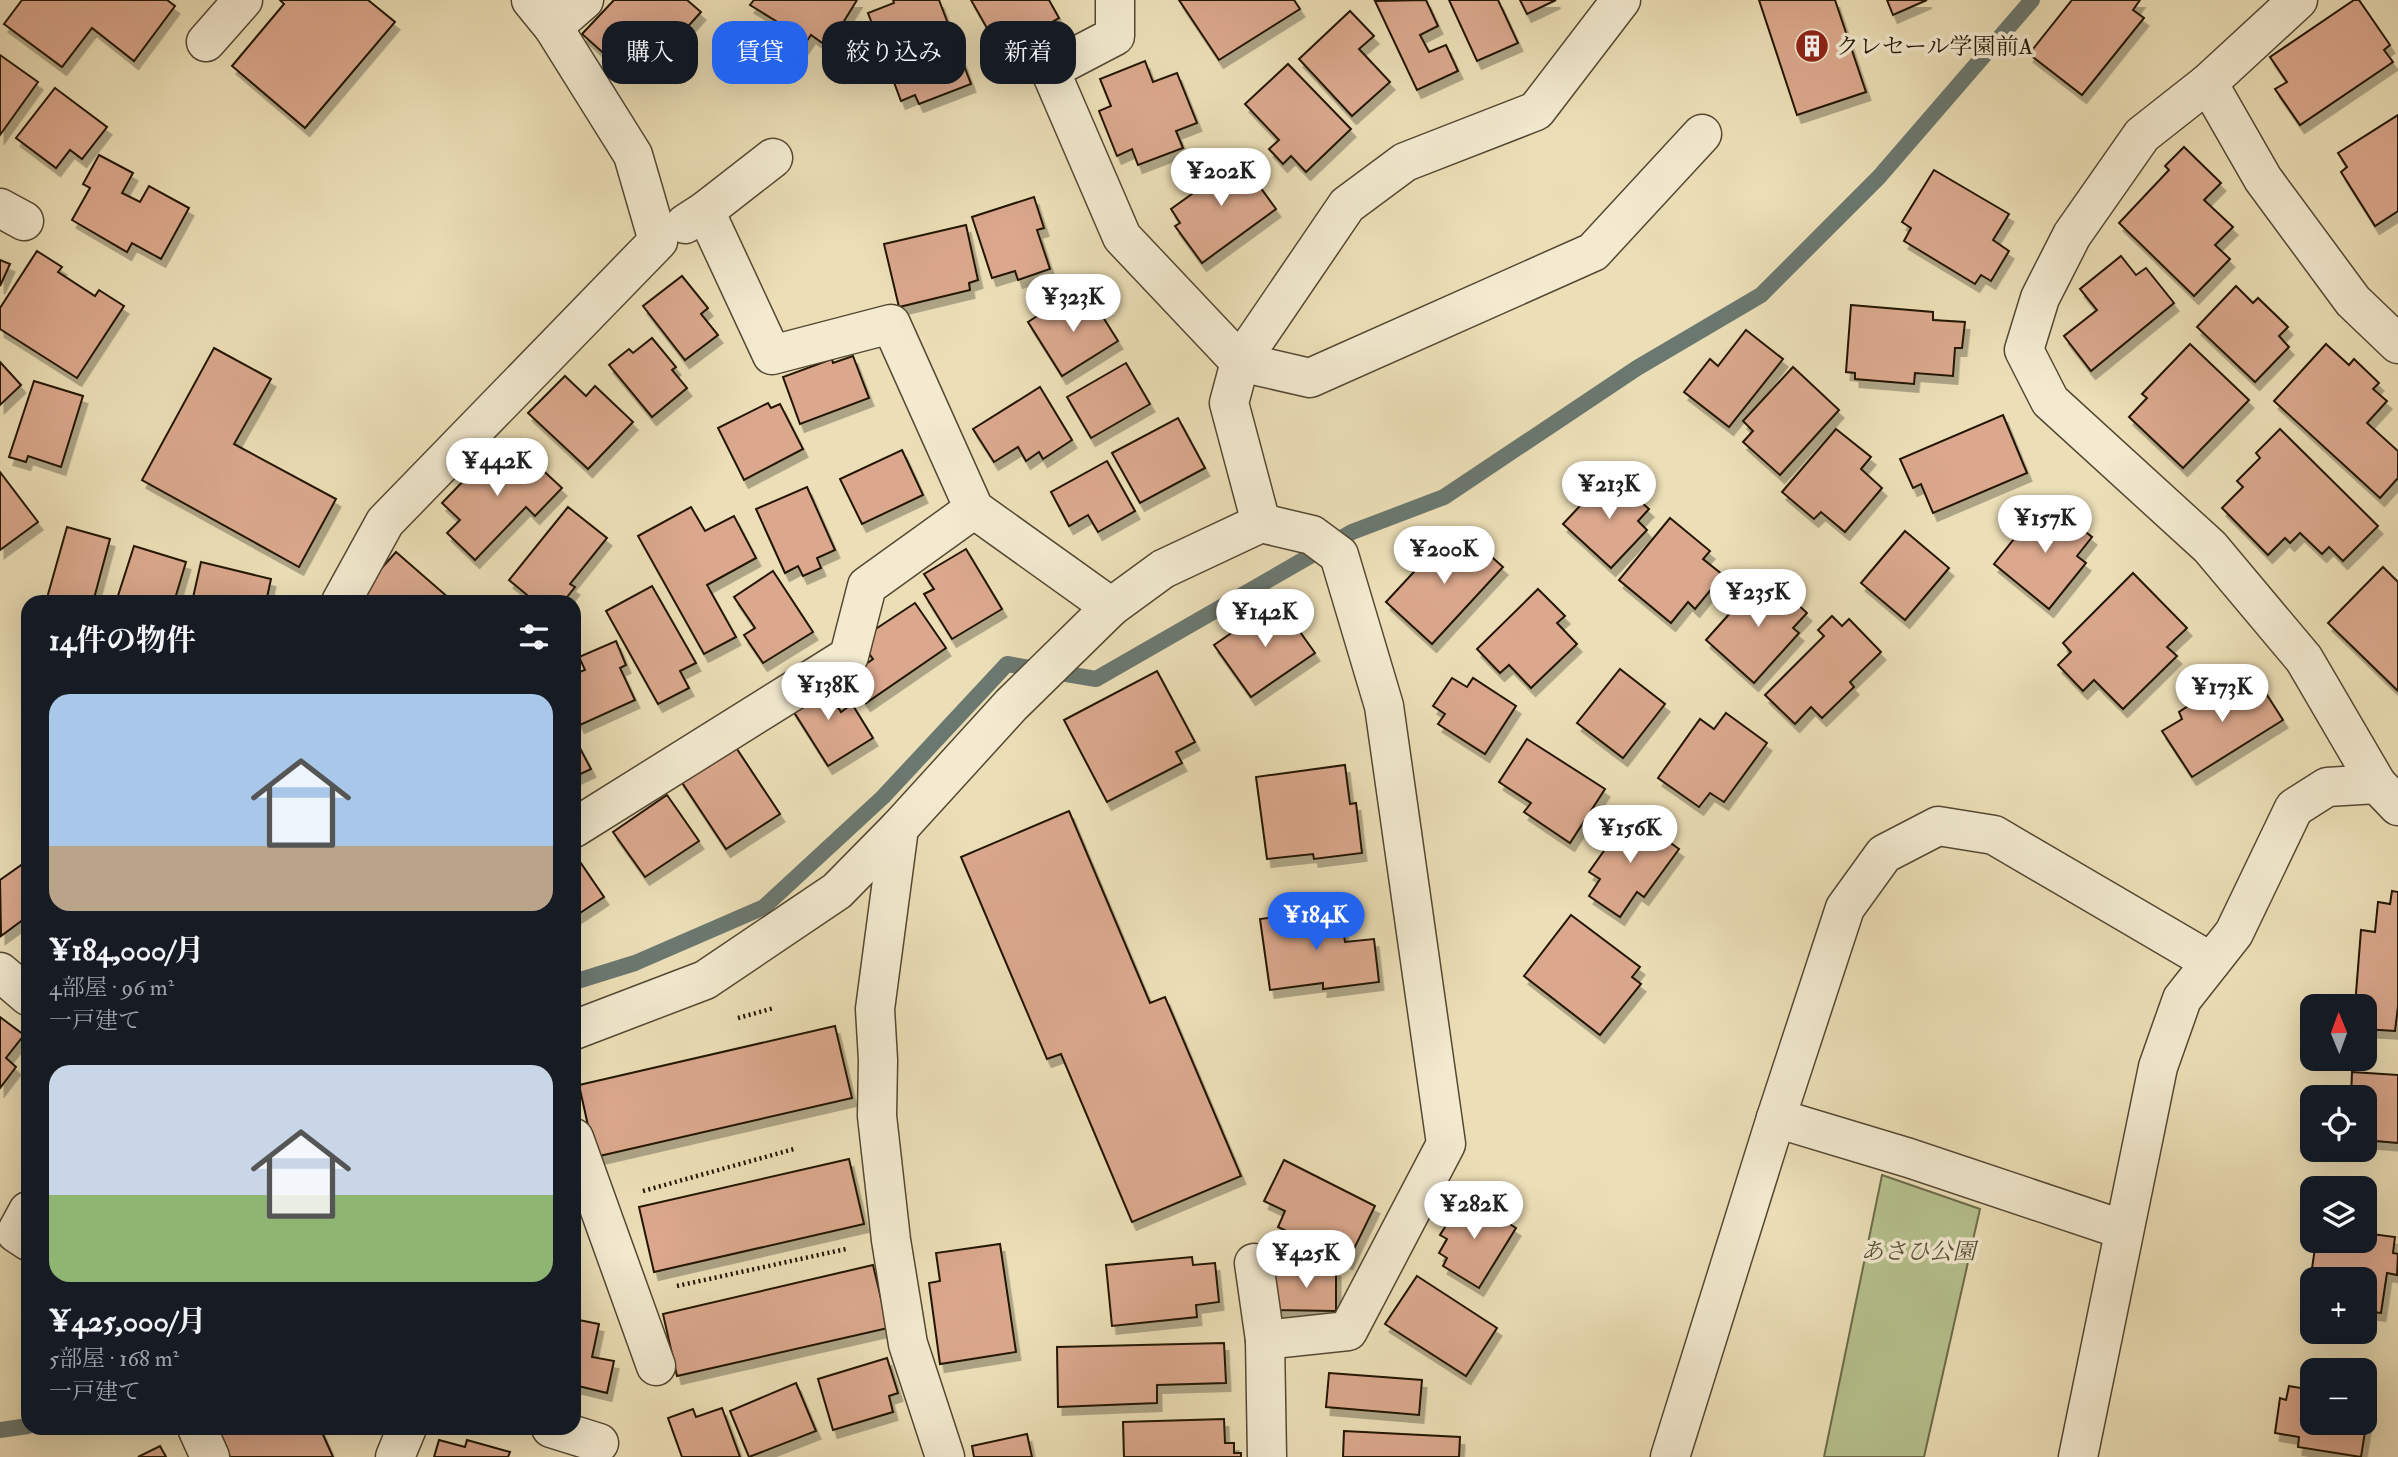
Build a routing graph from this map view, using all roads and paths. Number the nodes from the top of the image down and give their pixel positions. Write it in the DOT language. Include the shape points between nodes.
graph roads {
  1 [pos="243,0"];
  2 [pos="583,0"];
  3 [pos="1115,0"];
  4 [pos="1621,0"];
  5 [pos="2298,0"];
  6 [pos="542,13"];
  7 [pos="206,43"];
  8 [pos="2208,83"];
  9 [pos="1702,134"];
  10 [pos="773,158"];
  11 [pos="705,211"];
  12 [pos="658,241"];
  13 [pos="2398,344"];
  14 [pos="1240,362"];
  15 [pos="974,509"];
  16 [pos="1261,523"];
  17 [pos="345,595"];
  18 [pos="1111,607"];
  19 [pos="2387,795"];
  20 [pos="581,824"];
  21 [pos="899,828"];
  22 [pos="2211,962"];
  23 [pos="0,972"];
  24 [pos="21,990"];
  25 [pos="581,1027"];
  26 [pos="1776,1118"];
  27 [pos="794,1149"];
  28 [pos="581,1158"];
  29 [pos="597,1204"];
  30 [pos="2124,1230"];
  31 [pos="891,1240"];
  32 [pos="1254,1263"];
  33 [pos="631,1296"];
  34 [pos="1265,1340"];
  35 [pos="656,1366"];
  36 [pos="200,1435"];
  37 [pos="404,1435"];
  38 [pos="574,1435"];
  39 [pos="600,1443"];
  40 [pos="210,1457"];
  41 [pos="395,1457"];
  42 [pos="945,1457"];
  43 [pos="1267,1457"];
  44 [pos="1670,1457"];
  45 [pos="2078,1457"];
  1 -- 7 [label="street"];
  2 -- 6 [label="street"];
  3 -- 14 [label="street" via="1115,36 1050,70 1122,237"];
  4 -- 14 [label="street" via="1536,111 1405,162 1347,205"];
  5 -- 8 [label="street"];
  6 -- 12 [label="street" via="633,155"];
  8 -- 13 [label="street" via="2263,179 2353,301"];
  8 -- 19 [label="street" via="2142,135 2072,234 2040,298 2024,351 2050,401 2210,547 2304,659"];
  9 -- 14 [label="street" via="1593,252 1310,378"];
  10 -- 11 [label="street"];
  11 -- 12 [label="street"];
  11 -- 15 [label="street" via="772,355 891,324"];
  12 -- 17 [label="street" via="385,522"];
  14 -- 16 [label="street" via="1228,403"];
  15 -- 18 [label="street"];
  15 -- 20 [label="street" via="867,586 849,656"];
  16 -- 18 [label="street" via="1163,569"];
  16 -- 34 [label="street" via="1312,535 1339,555 1384,706 1446,1144 1348,1331"];
  18 -- 21 [label="street" via="1012,705"];
  19 -- 22 [label="street" via="2327,786 2294,808 2234,933"];
  21 -- 25 [label="street" via="837,891 705,980"];
  21 -- 31 [label="street" via="875,1009 877,1116"];
  22 -- 26 [label="street" via="1994,835 1938,826 1884,854 1845,908"];
  22 -- 30 [label="street" via="2182,999 2158,1067"];
  23 -- 24 [label="street"];
  26 -- 30 [label="street"];
  26 -- 44 [label="street"];
  27 -- 29 [label="path"];
  28 -- 29 [label="street"];
  29 -- 33 [label="street"];
  30 -- 45 [label="street"];
  31 -- 33 [label="path"];
  31 -- 42 [label="street" via="908,1344"];
  32 -- 34 [label="street"];
  33 -- 35 [label="street"];
  34 -- 43 [label="street"];
  36 -- 40 [label="street"];
  37 -- 41 [label="street"];
  38 -- 39 [label="street"];
}
